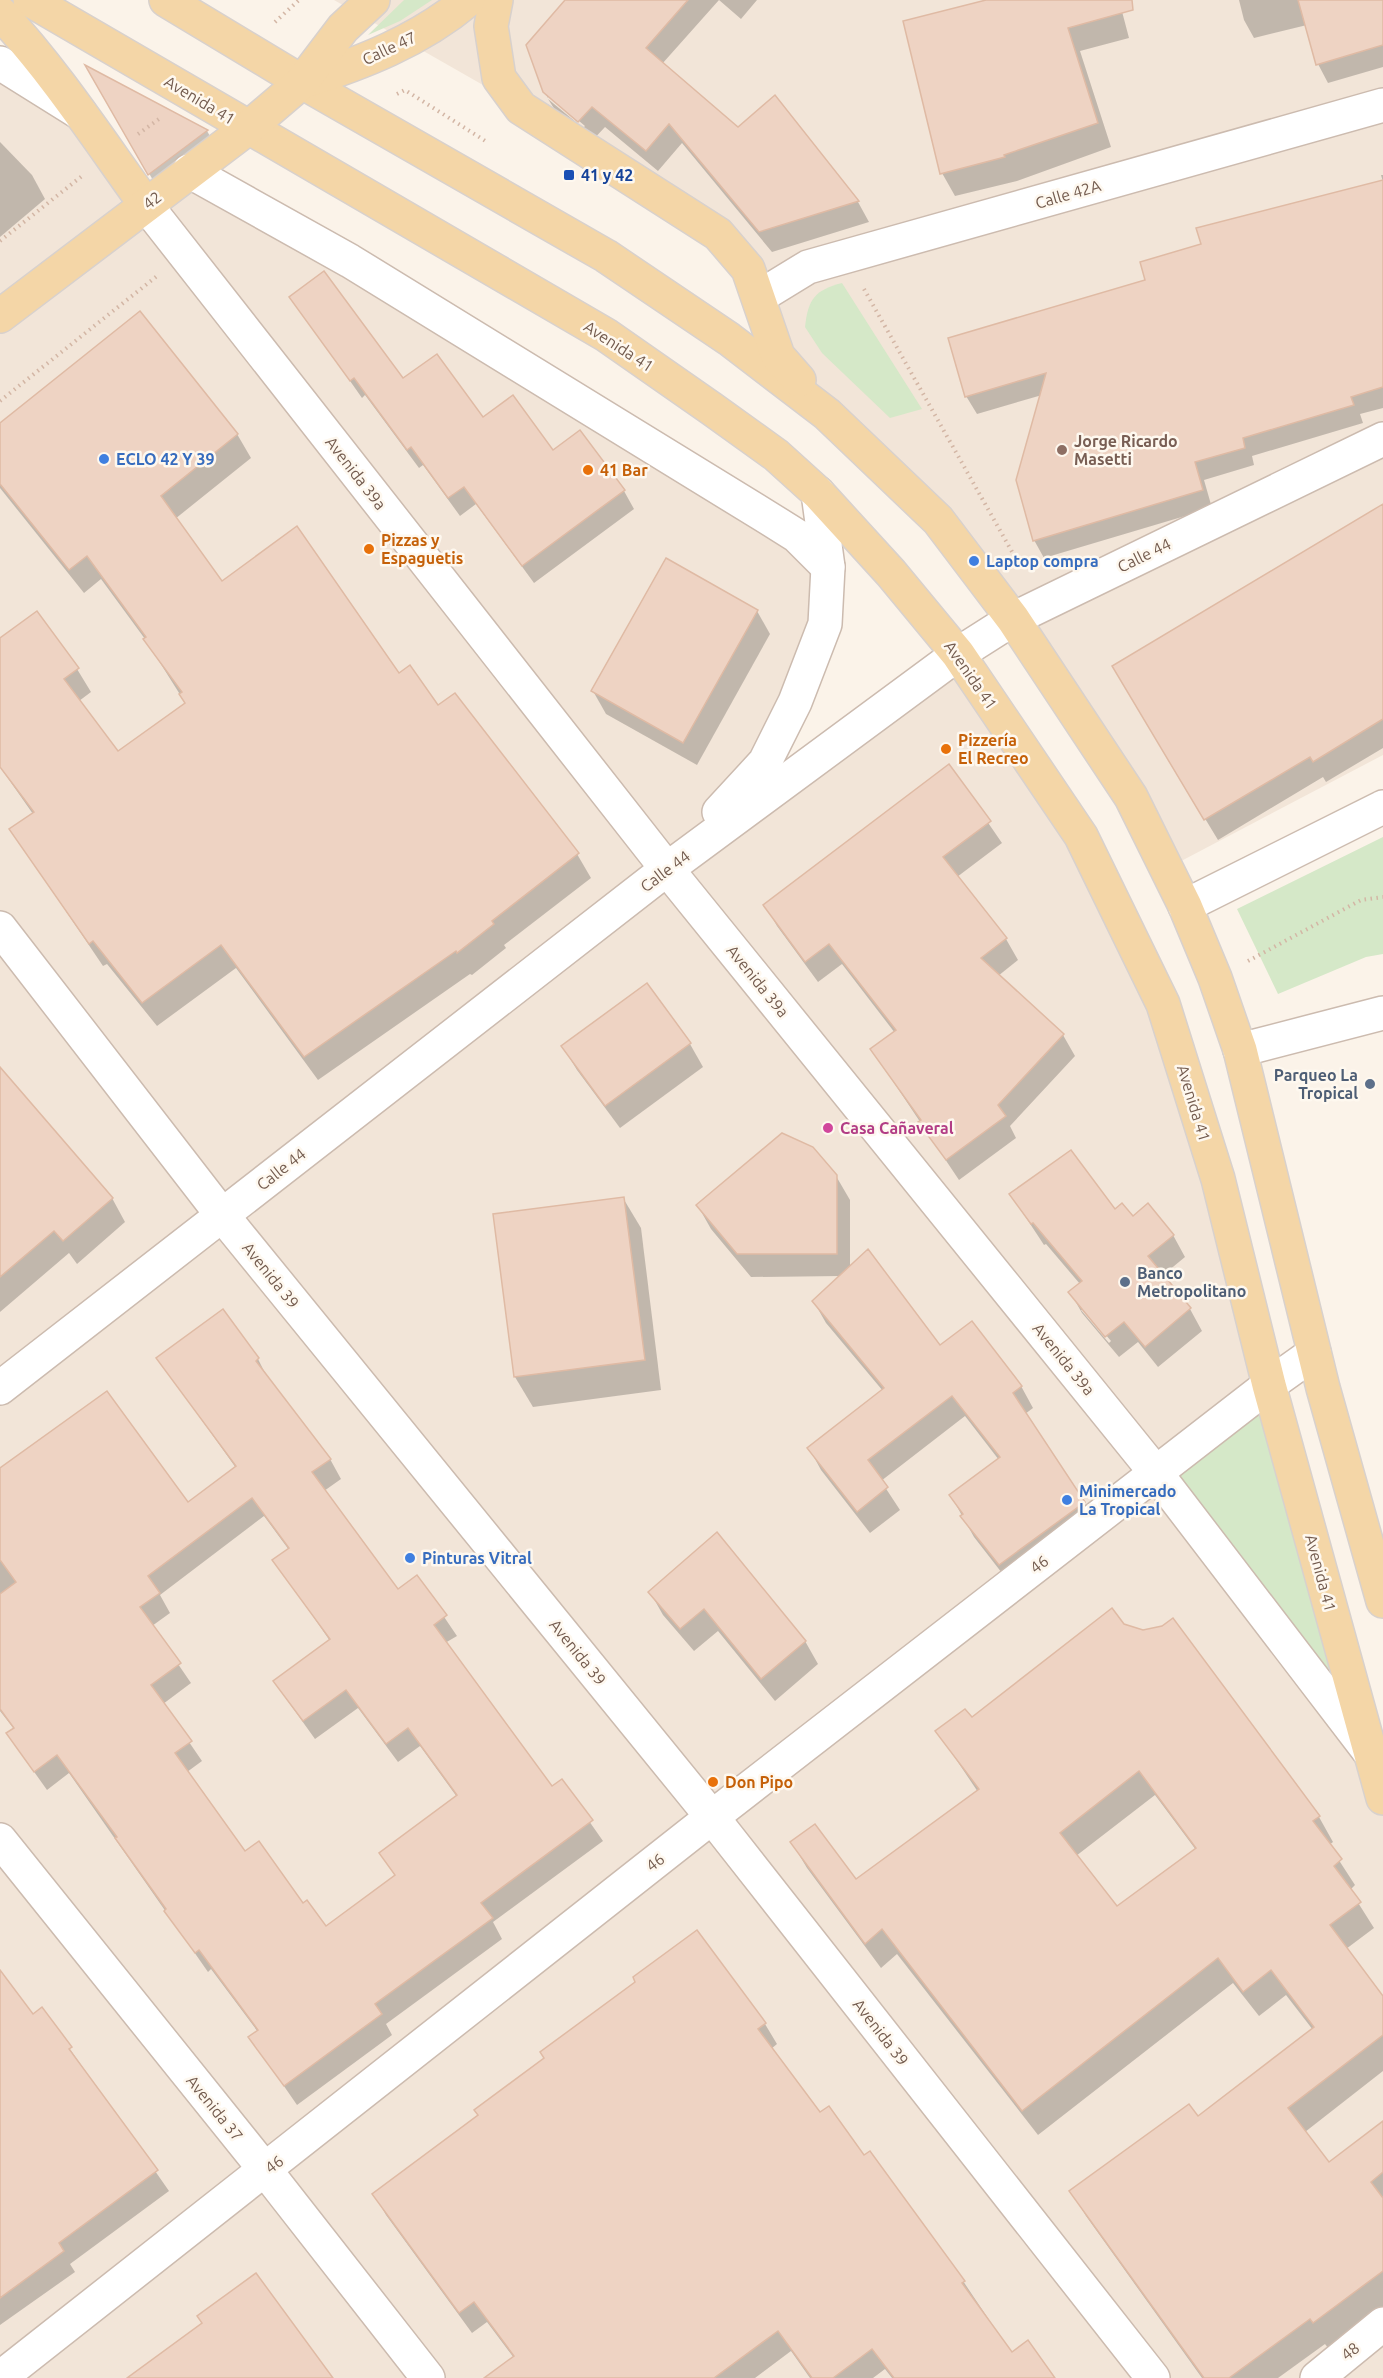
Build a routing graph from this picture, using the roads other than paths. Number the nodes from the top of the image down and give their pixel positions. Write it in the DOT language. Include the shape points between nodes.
graph roads {
  1 [pos="30,0"];
  2 [pos="166,0"];
  3 [pos="373,0"];
  4 [pos="468,0"];
  5 [pos="496,0"];
  6 [pos="0,13"];
  7 [pos="0,63"];
  8 [pos="302,82"];
  9 [pos="1383,105"];
  10 [pos="82,114"];
  11 [pos="248,128"];
  12 [pos="189,171"];
  13 [pos="146,205"];
  14 [pos="759,297"];
  15 [pos="0,316"];
  16 [pos="827,414"];
  17 [pos="1383,439"];
  18 [pos="818,493"];
  19 [pos="828,567"];
  20 [pos="1013,619"];
  21 [pos="958,654"];
  22 [pos="1383,807"];
  23 [pos="667,869"];
  24 [pos="1185,906"];
  25 [pos="0,928"];
  26 [pos="1383,1013"];
  27 [pos="1240,1050"];
  28 [pos="222,1215"];
  29 [pos="1314,1353"];
  30 [pos="1269,1385"];
  31 [pos="0,1388"];
  32 [pos="1156,1473"];
  33 [pos="1383,1601"];
  34 [pos="1372,1755"];
  35 [pos="1383,1798"];
  36 [pos="712,1817"];
  37 [pos="0,1840"];
  38 [pos="266,2171"];
  39 [pos="1383,2324"];
  40 [pos="0,2378"];
  41 [pos="428,2378"];
  42 [pos="1153,2378"];
  43 [pos="1317,2378"];
  1 -- 11 [label="main road, Avenida 41"];
  2 -- 8 [label="main road"];
  3 -- 8 [label="main road" via="344,28"];
  4 -- 8 [label="main road, Calle 47" via="412,39"];
  5 -- 14 [label="main road" via="492,26 500,78 521,108 718,234 748,269"];
  6 -- 10 [label="main road"];
  7 -- 10 [label="street"];
  8 -- 11 [label="main road, 42"];
  8 -- 16 [label="main road" via="606,256 729,339"];
  9 -- 14 [label="street, Calle 42A" via="808,267"];
  10 -- 13 [label="main road"];
  11 -- 12 [label="main road, 42"];
  11 -- 18 [label="main road, Avenida 41" via="606,335 776,454"];
  12 -- 13 [label="main road, 42"];
  12 -- 19 [label="street" via="350,261 765,516 797,537"];
  13 -- 15 [label="main road, 42"];
  13 -- 23 [label="street, Avenida 39a"];
  14 -- 16 [label="main road" via="778,356"];
  16 -- 20 [label="main road" via="938,520"];
  17 -- 20 [label="street, Calle 44"];
  18 -- 19 [label="street"];
  18 -- 21 [label="main road, Avenida 41"];
  19 -- 23 [label="street" via="825,624 795,702 765,762"];
  20 -- 21 [label="street, Calle 44"];
  20 -- 24 [label="main road" via="1131,797"];
  21 -- 23 [label="street, Calle 44"];
  21 -- 30 [label="main road, Avenida 41" via="1081,836 1163,1004 1218,1179"];
  22 -- 24 [label="street"];
  23 -- 28 [label="street, Calle 44"];
  23 -- 32 [label="street, Avenida 39a"];
  24 -- 27 [label="main road"];
  25 -- 28 [label="street, Avenida 39"];
  26 -- 27 [label="street"];
  27 -- 29 [label="main road"];
  28 -- 31 [label="street, Calle 44"];
  28 -- 36 [label="street, Avenida 39"];
  29 -- 30 [label="street, 46"];
  29 -- 33 [label="main road"];
  30 -- 32 [label="street, 46"];
  30 -- 34 [label="main road, Avenida 41"];
  32 -- 34 [label="street, Avenida 39a"];
  32 -- 36 [label="street, 46"];
  34 -- 35 [label="main road, Avenida 41"];
  36 -- 38 [label="street, 46"];
  36 -- 42 [label="street, Avenida 39"];
  37 -- 38 [label="street, Avenida 37"];
  38 -- 40 [label="street, 46"];
  38 -- 41 [label="street, Avenida 37"];
  39 -- 43 [label="street, 48"];
}
